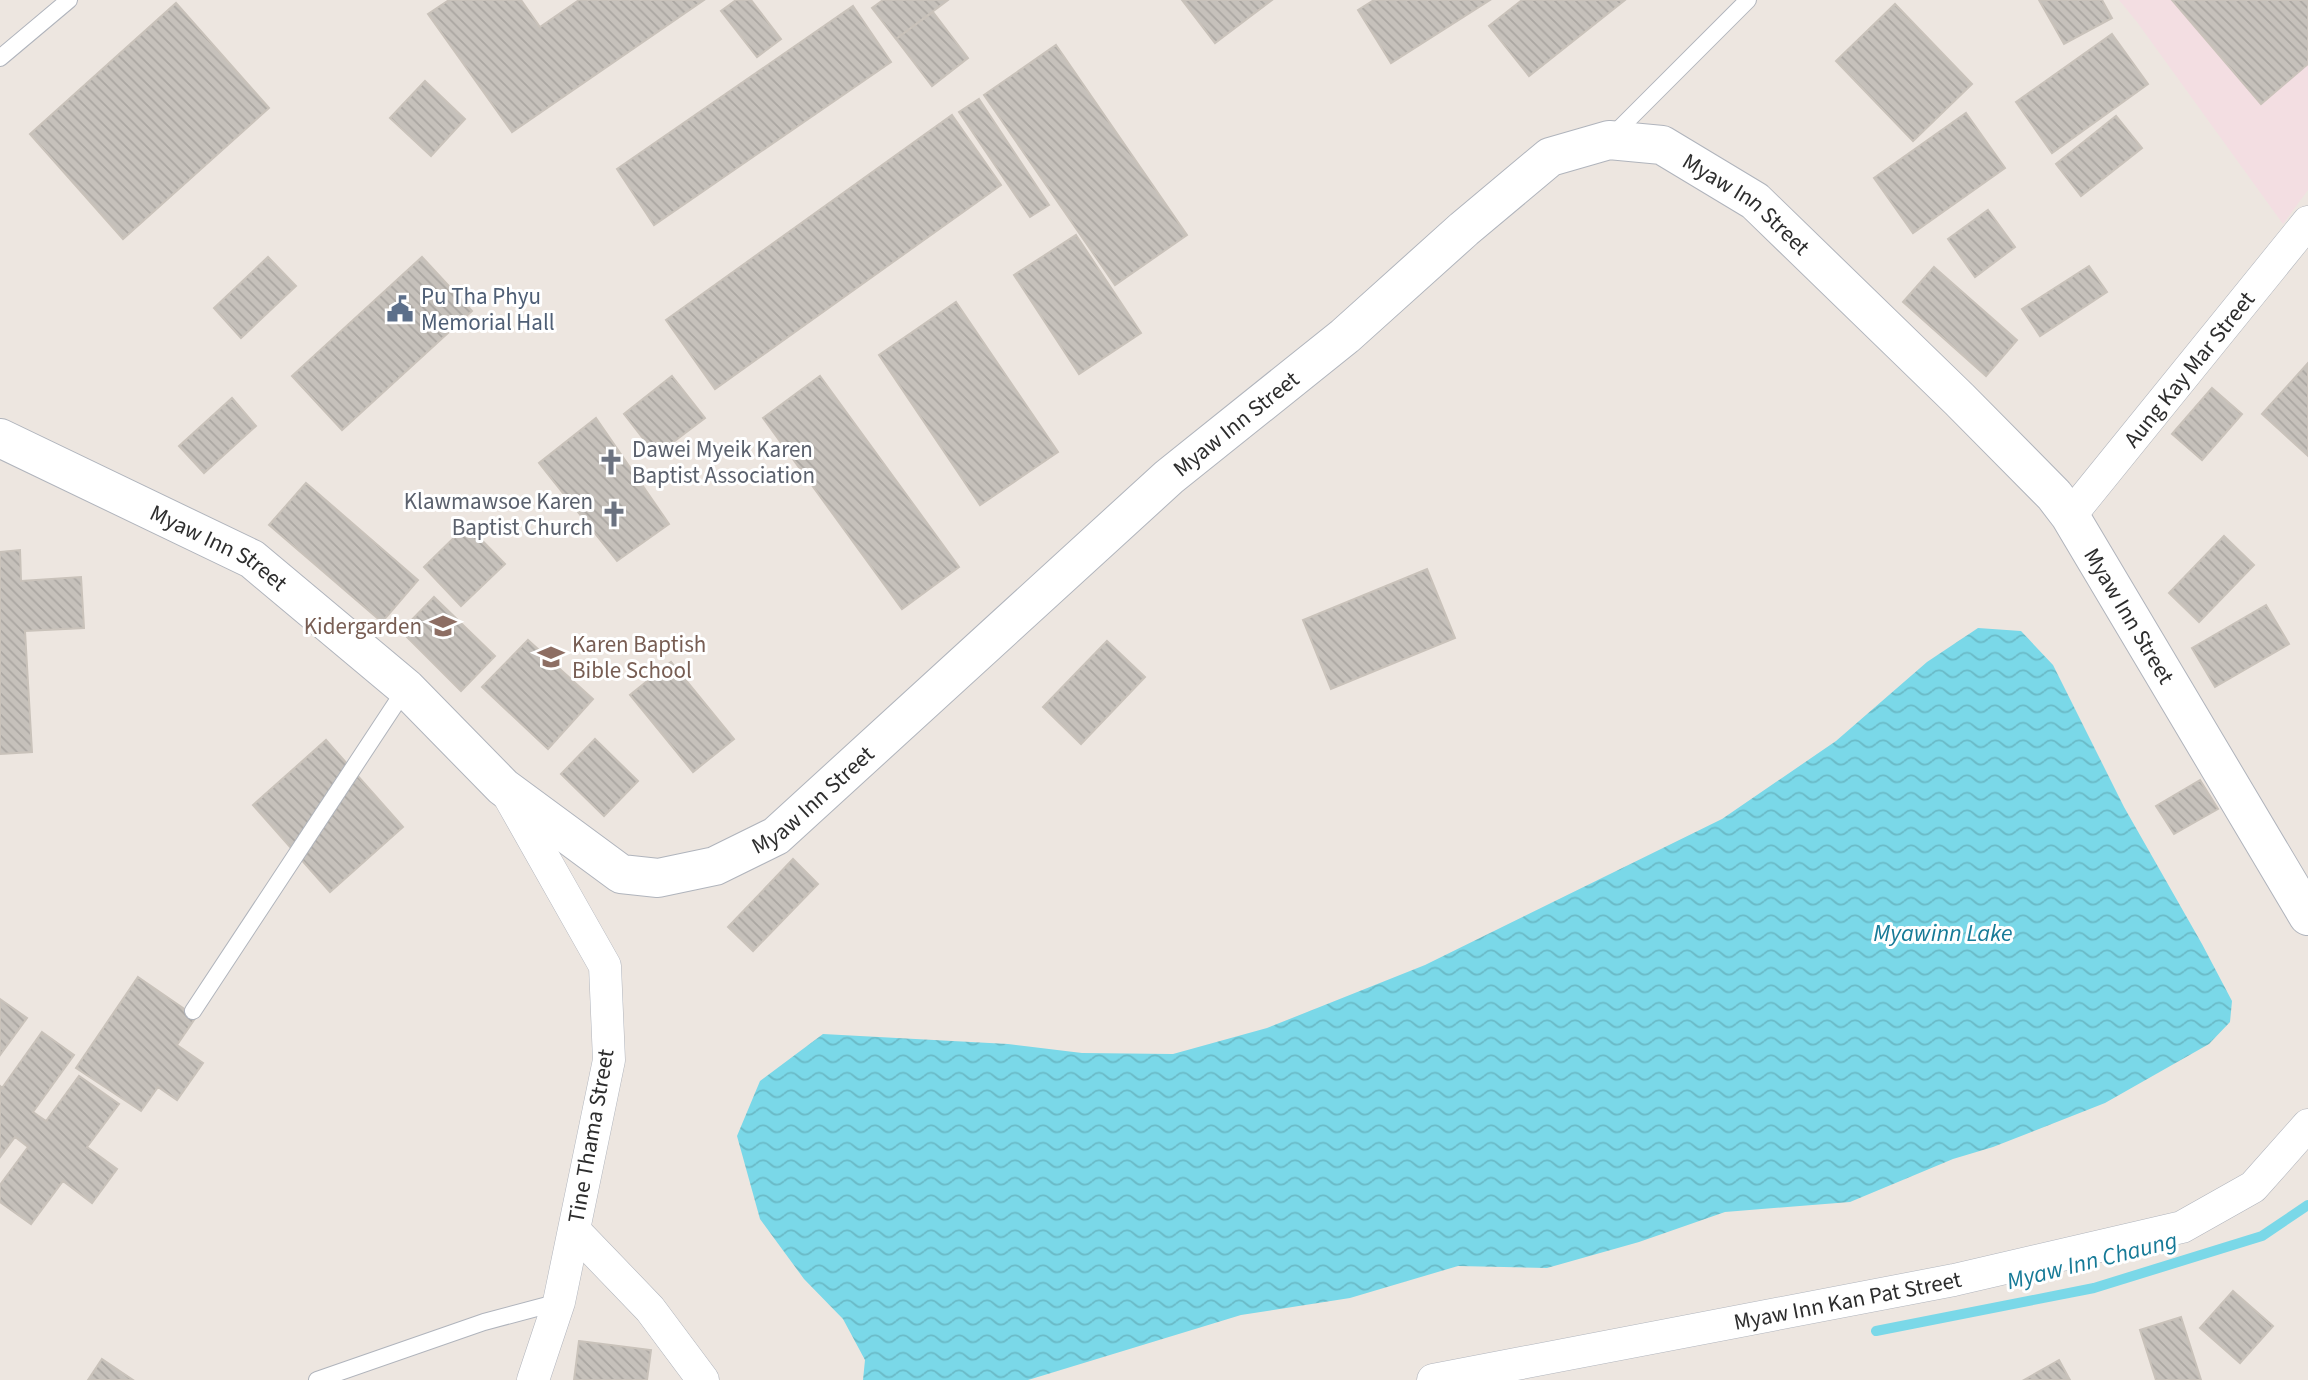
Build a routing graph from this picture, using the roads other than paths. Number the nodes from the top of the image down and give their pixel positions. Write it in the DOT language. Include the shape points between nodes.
graph roads {
  1 [pos="69,0"];
  2 [pos="1748,0"];
  3 [pos="0,58"];
  4 [pos="1609,140"];
  5 [pos="2308,222"];
  6 [pos="0,438"];
  7 [pos="2070,516"];
  8 [pos="406,688"];
  9 [pos="503,787"];
  10 [pos="2308,916"];
  11 [pos="193,1011"];
  12 [pos="2308,1125"];
  13 [pos="575,1231"];
  14 [pos="559,1302"];
  15 [pos="317,1380"];
  16 [pos="533,1380"];
  17 [pos="703,1380"];
  18 [pos="1433,1380"];
  1 -- 3 [label="lane"];
  2 -- 4 [label="lane"];
  4 -- 7 [label="street, Myaw Inn Street" via="1662,145 1755,201 2054,495"];
  4 -- 9 [label="street, Myaw Inn Street" via="1550,157 1345,336 1169,477 776,836 715,866 658,878 621,874"];
  5 -- 7 [label="street, Aung Kay Mar Street"];
  6 -- 8 [label="street, Myaw Inn Street" via="252,559"];
  7 -- 10 [label="street, Myaw Inn Street"];
  8 -- 9 [label="street, Myaw Inn Street"];
  8 -- 11 [label="lane"];
  9 -- 13 [label="street, Tine Thama Street" via="605,966 609,1060"];
  12 -- 18 [label="street, Myaw Inn Kan Pat Street" via="2253,1187 2182,1227 1954,1280"];
  13 -- 14 [label="street, Tine Thama Street"];
  13 -- 17 [label="street" via="650,1308"];
  14 -- 15 [label="lane" via="484,1322"];
  14 -- 16 [label="street, Tine Thama Street"];
}
